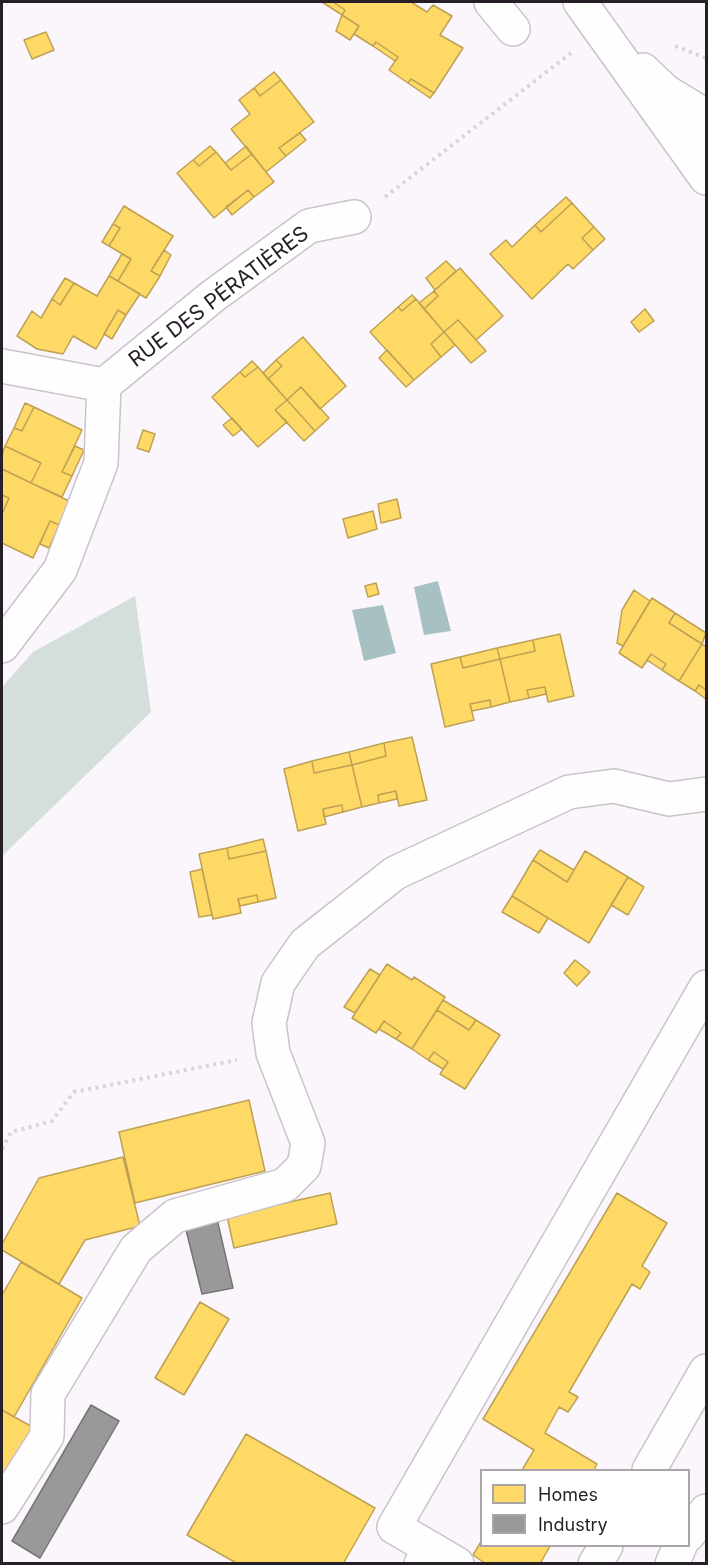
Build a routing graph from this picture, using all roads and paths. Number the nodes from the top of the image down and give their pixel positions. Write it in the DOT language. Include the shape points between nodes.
graph roads {
  1 [pos="492,2"];
  2 [pos="580,2"];
  3 [pos="513,29"];
  4 [pos="603,32"];
  5 [pos="670,44"];
  6 [pos="706,58"];
  7 [pos="706,116"];
  8 [pos="666,120"];
  9 [pos="706,143"];
  10 [pos="706,178"];
  11 [pos="354,217"];
  12 [pos="2,366"];
  13 [pos="104,386"];
  14 [pos="2,646"];
  15 [pos="706,794"];
  16 [pos="706,987"];
  17 [pos="273,1053"];
  18 [pos="2,1149"];
  19 [pos="706,1371"];
  20 [pos="650,1469"];
  21 [pos="2,1507"];
  22 [pos="706,1511"];
  23 [pos="690,1532"];
  24 [pos="605,1547"];
  25 [pos="680,1547"];
  26 [pos="436,1558"];
  27 [pos="595,1563"];
  28 [pos="672,1563"];
  1 -- 3 [label="street"];
  2 -- 4 [label="street"];
  4 -- 7 [label="street" via="665,91"];
  4 -- 8 [label="street"];
  4 -- 11 [label="path" via="566,56 401,187"];
  5 -- 6 [label="path"];
  8 -- 9 [label="street"];
  8 -- 10 [label="street"];
  11 -- 13 [label="street, RUE DES PÉRATIÈRES" via="309,226 213,296"];
  12 -- 13 [label="street"];
  13 -- 14 [label="street" via="101,463 60,570"];
  15 -- 17 [label="street" via="669,799 614,786 569,792 395,873 305,944 278,983 269,1023"];
  16 -- 26 [label="street" via="394,1527"];
  17 -- 18 [label="path" via="74,1092 52,1120 11,1132"];
  17 -- 21 [label="street" via="308,1143 304,1166 285,1185 175,1216 136,1249 48,1394 47,1436"];
  19 -- 20 [label="street"];
  22 -- 23 [label="street"];
  24 -- 27 [label="street"];
  25 -- 28 [label="street"];
}
